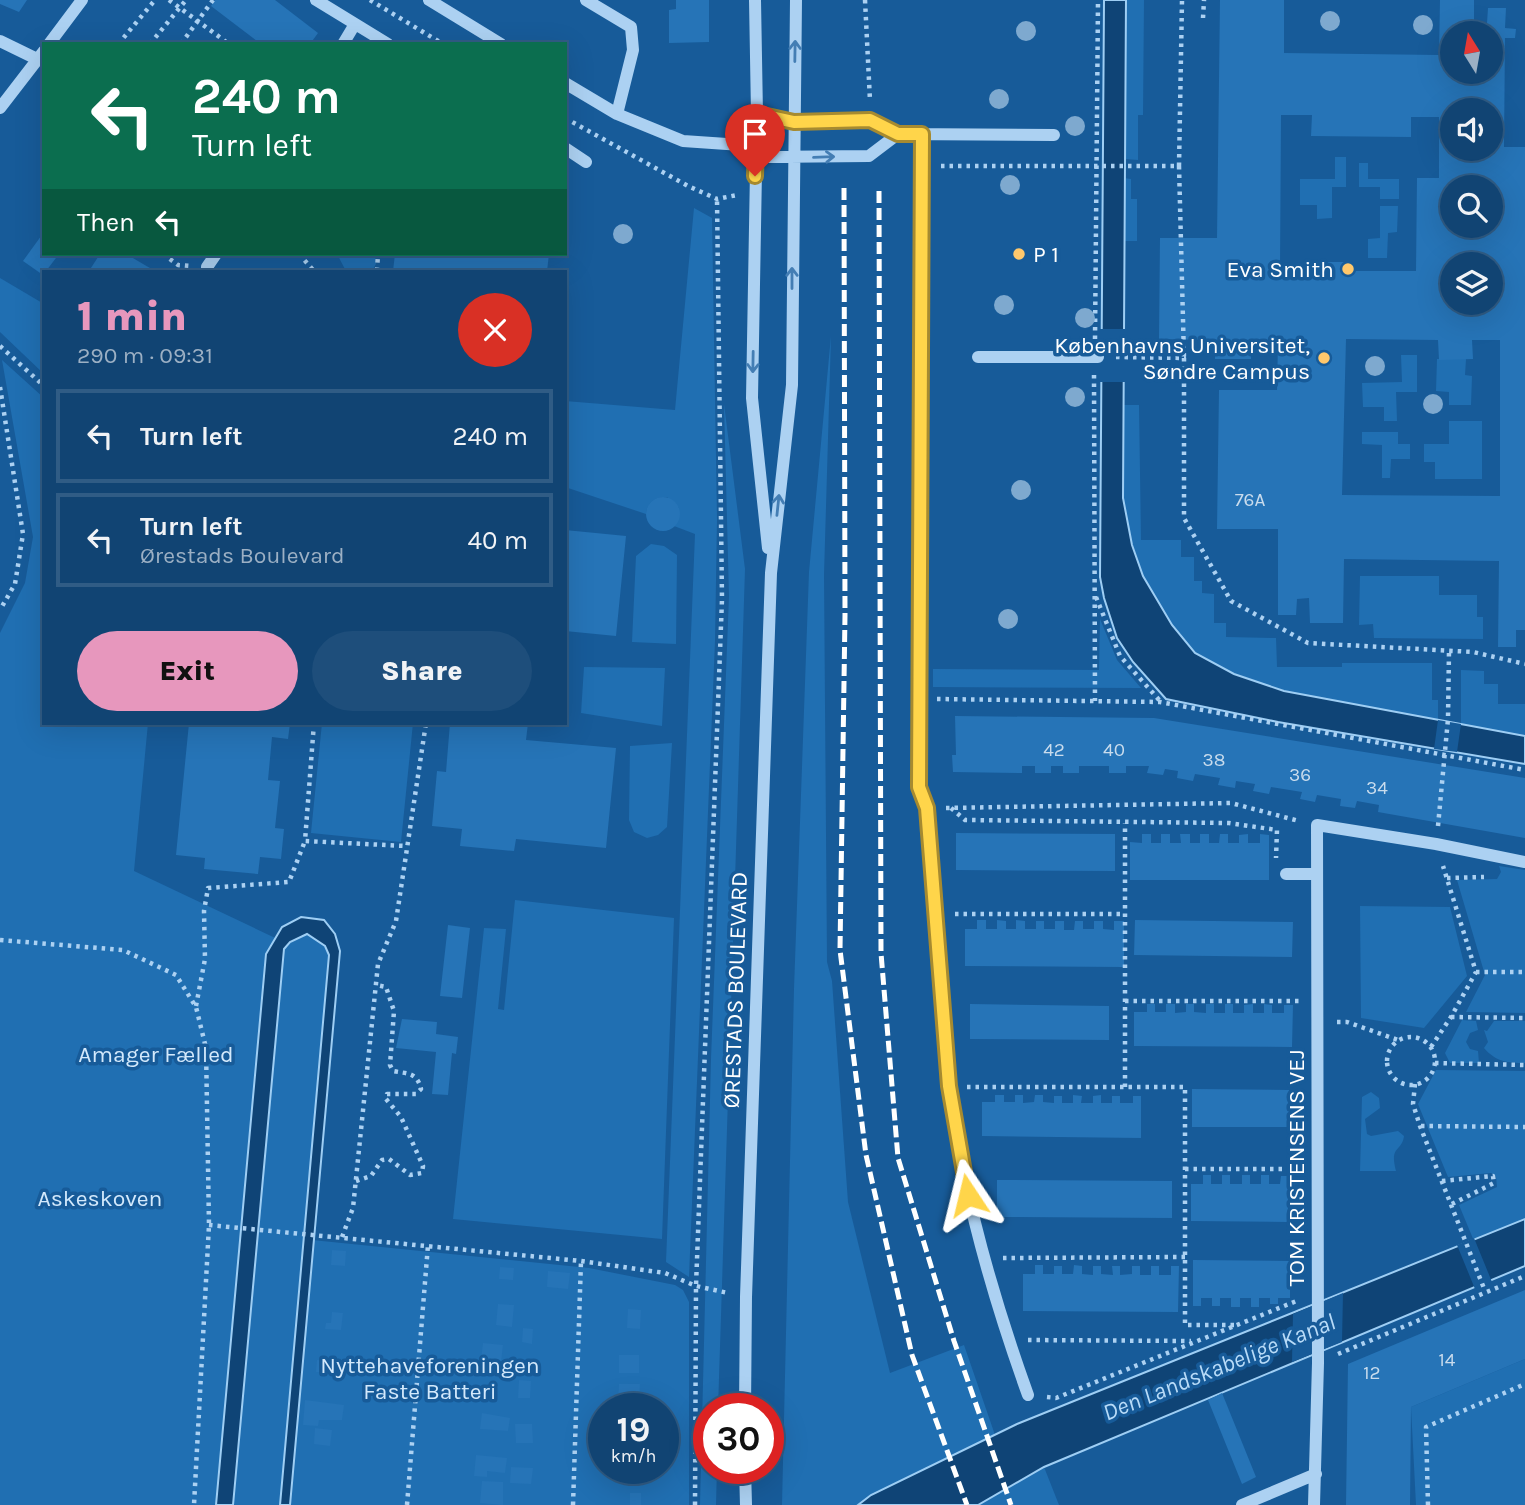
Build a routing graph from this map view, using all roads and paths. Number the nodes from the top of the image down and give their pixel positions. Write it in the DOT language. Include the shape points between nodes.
graph roads {
  1 [pos="82,0"];
  2 [pos="155,0"];
  3 [pos="169,0"];
  4 [pos="186,0"];
  5 [pos="213,0"];
  6 [pos="316,0"];
  7 [pos="370,0"];
  8 [pos="429,0"];
  9 [pos="586,0"];
  10 [pos="755,0"];
  11 [pos="796,0"];
  12 [pos="865,0"];
  13 [pos="1182,0"];
  14 [pos="1203,0"];
  15 [pos="180,8"];
  16 [pos="1203,18"];
  17 [pos="198,21"];
  18 [pos="355,24"];
  19 [pos="0,41"];
  20 [pos="50,42"];
  21 [pos="120,42"];
  22 [pos="152,42"];
  23 [pos="182,42"];
  24 [pos="226,42"];
  25 [pos="344,42"];
  26 [pos="385,42"];
  27 [pos="440,42"];
  28 [pos="498,42"];
  29 [pos="41,55"];
  30 [pos="567,84"];
  31 [pos="0,108"];
  32 [pos="617,114"];
  33 [pos="757,114"];
  34 [pos="567,119"];
  35 [pos="870,120"];
  36 [pos="794,122"];
  37 [pos="898,134"];
  38 [pos="922,134"];
  39 [pos="1054,135"];
  40 [pos="567,149"];
  41 [pos="756,152"];
  42 [pos="794,158"];
  43 [pos="586,162"];
  44 [pos="921,166"];
  45 [pos="1179,166"];
  46 [pos="755,195"];
  47 [pos="717,199"];
  48 [pos="166,256"];
  49 [pos="215,256"];
  50 [pos="301,256"];
  51 [pos="207,267"];
  52 [pos="313,270"];
  53 [pos="0,346"];
  54 [pos="978,357"];
  55 [pos="1098,357"];
  56 [pos="1129,358"];
  57 [pos="1184,358"];
  58 [pos="42,384"];
  59 [pos="0,387"];
  60 [pos="771,573"];
  61 [pos="1095,595"];
  62 [pos="0,610"];
  63 [pos="1449,651"];
  64 [pos="1525,664"];
  65 [pos="920,698"];
  66 [pos="1160,702"];
  67 [pos="314,725"];
  68 [pos="426,725"];
  69 [pos="1443,755"];
  70 [pos="1525,770"];
  71 [pos="927,808"];
  72 [pos="950,808"];
  73 [pos="1125,823"];
  74 [pos="1317,825"];
  75 [pos="305,841"];
  76 [pos="1436,844"];
  77 [pos="407,846"];
  78 [pos="1525,862"];
  79 [pos="1442,864"];
  80 [pos="1286,874"];
  81 [pos="1317,874"];
  82 [pos="934,914"];
  83 [pos="1125,914"];
  84 [pos="0,940"];
  85 [pos="1476,972"];
  86 [pos="1525,972"];
  87 [pos="376,985"];
  88 [pos="1125,1000"];
  89 [pos="1318,1001"];
  90 [pos="196,1007"];
  91 [pos="1451,1017"];
  92 [pos="1525,1018"];
  93 [pos="1318,1023"];
  94 [pos="1399,1040"];
  95 [pos="1431,1047"];
  96 [pos="1435,1063"];
  97 [pos="1525,1065"];
  98 [pos="1415,1084"];
  99 [pos="949,1086"];
  100 [pos="1125,1087"];
  101 [pos="1420,1126"];
  102 [pos="1525,1127"];
  103 [pos="1185,1169"];
  104 [pos="1317,1169"];
  105 [pos="356,1181"];
  106 [pos="1442,1181"];
  107 [pos="1450,1205"];
  108 [pos="209,1225"];
  109 [pos="342,1237"];
  110 [pos="428,1245"];
  111 [pos="1185,1257"];
  112 [pos="984,1258"];
  113 [pos="581,1261"];
  114 [pos="1525,1276"];
  115 [pos="696,1286"];
  116 [pos="1485,1291"];
  117 [pos="1316,1293"];
  118 [pos="746,1297"];
  119 [pos="1235,1325"];
  120 [pos="1008,1340"];
  121 [pos="1196,1341"];
  122 [pos="1318,1363"];
  123 [pos="1525,1384"];
  124 [pos="745,1393"];
  125 [pos="1028,1395"];
  126 [pos="1316,1474"];
  127 [pos="745,1484"];
  128 [pos="194,1505"];
  129 [pos="407,1505"];
  130 [pos="573,1505"];
  131 [pos="695,1505"];
  132 [pos="746,1505"];
  133 [pos="1242,1505"];
  134 [pos="1314,1505"];
  135 [pos="1428,1505"];
  1 -- 20 [label="street"];
  2 -- 21 [label="path"];
  3 -- 15 [label="path"];
  4 -- 15 [label="path"];
  5 -- 17 [label="path"];
  6 -- 18 [label="street"];
  7 -- 27 [label="path"];
  8 -- 28 [label="street"];
  9 -- 32 [label="street" via="631,27 633,50"];
  10 -- 33 [label="street, ØRESTADS BOULEVARD"];
  36 -- 11 [label="street, ØRESTADS BOULEVARD, one-way"];
  12 -- 35 [label="path"];
  13 -- 45 [label="path"];
  14 -- 16 [label="path"];
  15 -- 17 [label="path"];
  15 -- 22 [label="path"];
  17 -- 23 [label="path"];
  17 -- 24 [label="path"];
  18 -- 25 [label="street"];
  18 -- 26 [label="street"];
  19 -- 29 [label="street"];
  29 -- 31 [label="street"];
  30 -- 32 [label="street"];
  32 -- 41 [label="street" via="683,141"];
  33 -- 36 [label="street"];
  33 -- 41 [label="street, ØRESTADS BOULEVARD"];
  34 -- 47 [label="path"];
  35 -- 36 [label="street"];
  35 -- 37 [label="street"];
  36 -- 42 [label="street, ØRESTADS BOULEVARD"];
  37 -- 38 [label="street"];
  42 -- 37 [label="street, one-way" via="869,156"];
  38 -- 39 [label="street"];
  38 -- 44 [label="street"];
  40 -- 43 [label="street"];
  41 -- 42 [label="street"];
  41 -- 46 [label="street, ØRESTADS BOULEVARD"];
  60 -- 42 [label="street, ØRESTADS BOULEVARD, one-way" via="792,385"];
  44 -- 45 [label="path"];
  44 -- 65 [label="street"];
  45 -- 57 [label="path"];
  46 -- 47 [label="path"];
  46 -- 60 [label="street, ØRESTADS BOULEVARD, one-way" via="752,398"];
  47 -- 115 [label="path" via="722,599"];
  48 -- 51 [label="path" via="178,265"];
  49 -- 51 [label="street"];
  50 -- 52 [label="path"];
  53 -- 58 [label="path"];
  54 -- 55 [label="street"];
  56 -- 57 [label="path"];
  57 -- 63 [label="path" via="1184,518 1231,601 1308,643"];
  59 -- 62 [label="path" via="23,534 15,584"];
  60 -- 118 [label="street, ØRESTADS BOULEVARD"];
  61 -- 66 [label="path" via="1120,656"];
  63 -- 64 [label="path"];
  63 -- 69 [label="path"];
  65 -- 66 [label="path"];
  65 -- 71 [label="street" via="919,787"];
  66 -- 69 [label="path"];
  67 -- 75 [label="path"];
  68 -- 77 [label="path"];
  69 -- 70 [label="path"];
  69 -- 76 [label="path"];
  71 -- 72 [label="path"];
  71 -- 82 [label="street"];
  72 -- 73 [label="path" via="965,820"];
  72 -- 74 [label="path" via="1231,803"];
  73 -- 80 [label="path" via="1229,823 1277,830 1276,871"];
  73 -- 83 [label="path"];
  74 -- 76 [label="street"];
  74 -- 81 [label="street, TOM KRISTENSENS VEJ"];
  75 -- 77 [label="path"];
  75 -- 90 [label="path" via="289,882 208,888 205,959"];
  76 -- 78 [label="street"];
  77 -- 87 [label="path" via="396,921 378,964"];
  79 -- 85 [label="path"];
  80 -- 81 [label="street"];
  81 -- 89 [label="street, TOM KRISTENSENS VEJ"];
  82 -- 83 [label="path"];
  82 -- 99 [label="street"];
  83 -- 88 [label="path"];
  84 -- 90 [label="path" via="123,950 176,975"];
  85 -- 86 [label="path"];
  85 -- 91 [label="path"];
  87 -- 105 [label="path"];
  87 -- 105 [label="path" via="386,987 394,1011 390,1065 393,1071 413,1073 421,1089 416,1094 387,1094 386,1099 401,1117 423,1166 422,1173 410,1175 389,1159 382,1160 371,1176"];
  88 -- 89 [label="path"];
  88 -- 100 [label="path"];
  89 -- 93 [label="street, TOM KRISTENSENS VEJ"];
  90 -- 108 [label="path" via="206,1048"];
  91 -- 92 [label="path"];
  91 -- 95 [label="path"];
  93 -- 94 [label="path" via="1346,1022"];
  93 -- 104 [label="street, TOM KRISTENSENS VEJ"];
  94 -- 95 [label="path" via="1413,1037"];
  94 -- 98 [label="path" via="1389,1053 1389,1069 1399,1081"];
  95 -- 96 [label="path"];
  96 -- 97 [label="path"];
  96 -- 98 [label="path" via="1428,1077"];
  98 -- 101 [label="path" via="1413,1104"];
  99 -- 100 [label="path"];
  99 -- 112 [label="street"];
  100 -- 103 [label="path" via="1185,1087"];
  101 -- 102 [label="path"];
  101 -- 106 [label="path"];
  103 -- 104 [label="path"];
  103 -- 111 [label="path"];
  104 -- 117 [label="street, TOM KRISTENSENS VEJ"];
  105 -- 109 [label="path" via="354,1208"];
  106 -- 107 [label="path"];
  106 -- 107 [label="path" via="1493,1176 1494,1183"];
  107 -- 116 [label="path"];
  108 -- 109 [label="path"];
  108 -- 128 [label="path"];
  109 -- 110 [label="path"];
  110 -- 113 [label="path"];
  110 -- 129 [label="path"];
  111 -- 112 [label="path"];
  111 -- 119 [label="path" via="1185,1325"];
  112 -- 120 [label="street"];
  113 -- 115 [label="path" via="665,1273"];
  113 -- 130 [label="path"];
  114 -- 116 [label="path"];
  115 -- 118 [label="path"];
  115 -- 131 [label="path"];
  116 -- 122 [label="path"];
  117 -- 119 [label="path"];
  117 -- 122 [label="street, TOM KRISTENSENS VEJ"];
  118 -- 124 [label="street, ØRESTADS BOULEVARD"];
  119 -- 121 [label="path"];
  120 -- 121 [label="path"];
  120 -- 125 [label="street"];
  121 -- 125 [label="path" via="1056,1398"];
  122 -- 126 [label="street, TOM KRISTENSENS VEJ"];
  123 -- 135 [label="path" via="1426,1427"];
  126 -- 133 [label="street"];
  126 -- 134 [label="street, TOM KRISTENSENS VEJ"];
  127 -- 132 [label="street"];
}
